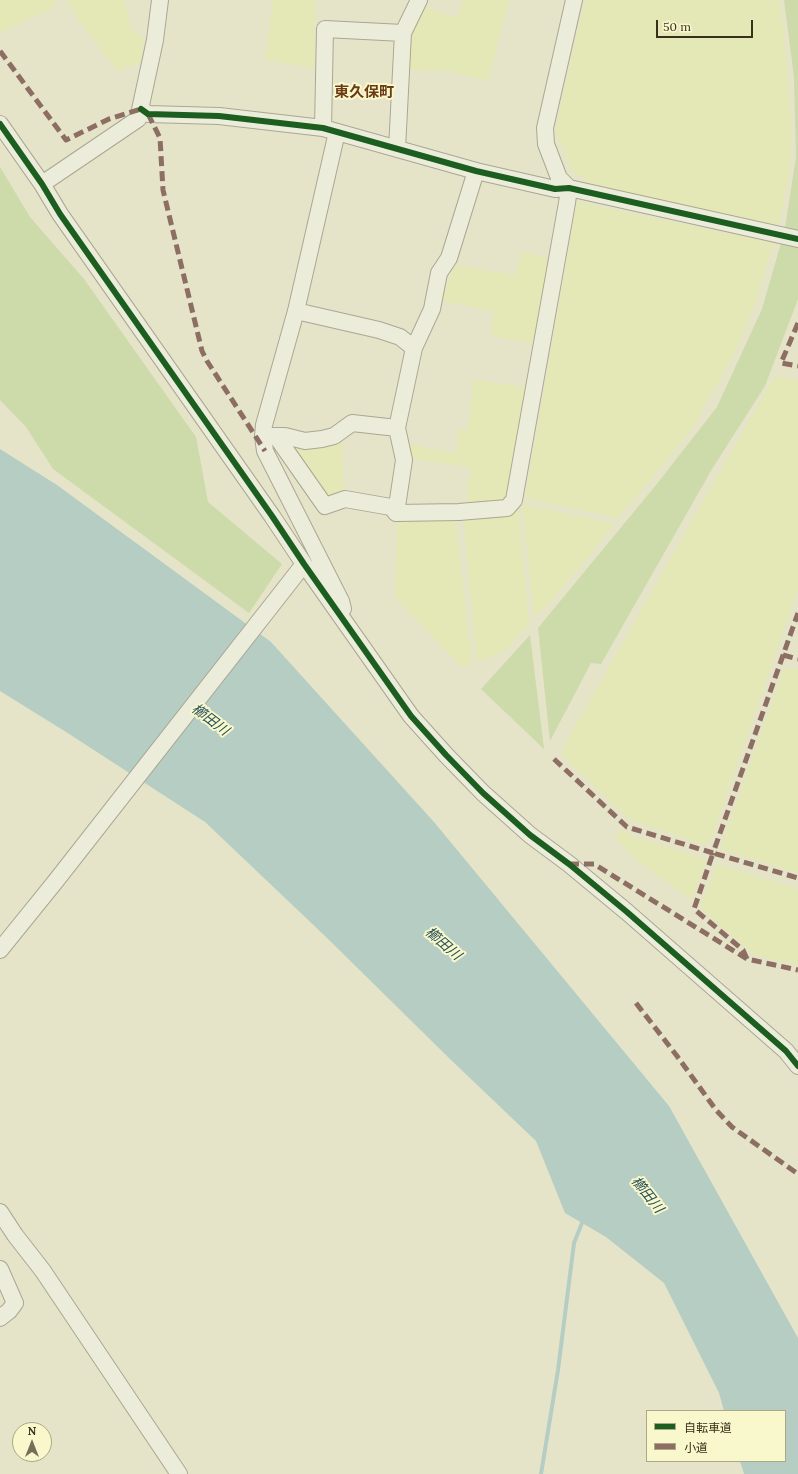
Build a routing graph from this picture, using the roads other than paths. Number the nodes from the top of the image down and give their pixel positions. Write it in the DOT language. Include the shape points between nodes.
graph roads {
  1 [pos="160,0"];
  2 [pos="419,0"];
  3 [pos="574,0"];
  4 [pos="403,33"];
  5 [pos="141,109"];
  6 [pos="0,124"];
  7 [pos="330,130"];
  8 [pos="397,149"];
  9 [pos="476,171"];
  10 [pos="42,184"];
  11 [pos="569,188"];
  12 [pos="798,239"];
  13 [pos="296,312"];
  14 [pos="414,348"];
  15 [pos="397,428"];
  16 [pos="270,436"];
  17 [pos="396,513"];
  18 [pos="299,569"];
  19 [pos="346,623"];
  20 [pos="0,950"];
  21 [pos="798,1066"];
  22 [pos="0,1212"];
  23 [pos="0,1269"];
  24 [pos="0,1318"];
  25 [pos="176,1472"];
  1 -- 5 [label="street"];
  2 -- 4 [label="street"];
  3 -- 11 [label="street" via="545,128 546,144 558,178"];
  4 -- 7 [label="street" via="325,29"];
  4 -- 8 [label="street"];
  5 -- 7 [label="street" via="148,114 219,116"];
  5 -- 10 [label="street" via="138,119"];
  6 -- 10 [label="street"];
  7 -- 8 [label="street"];
  7 -- 13 [label="street"];
  8 -- 9 [label="street"];
  9 -- 11 [label="street" via="555,189"];
  9 -- 14 [label="street" via="449,258 439,273 432,309"];
  10 -- 18 [label="street" via="60,214 272,516"];
  11 -- 12 [label="street"];
  11 -- 17 [label="street" via="514,500 507,508"];
  13 -- 14 [label="street" via="379,330 400,337"];
  13 -- 16 [label="street" via="264,425"];
  14 -- 15 [label="street"];
  15 -- 16 [label="street" via="352,423 334,436 322,439 306,441 285,436"];
  15 -- 17 [label="street" via="404,460"];
  16 -- 17 [label="street" via="325,506 345,499 391,507"];
  16 -- 19 [label="street" via="265,451 341,601"];
  18 -- 19 [label="street"];
  18 -- 20 [label="street"];
  19 -- 21 [label="street" via="411,716 483,793 530,835 627,912 786,1051"];
  22 -- 25 [label="street" via="43,1271"];
  23 -- 24 [label="street" via="15,1303"];
}
